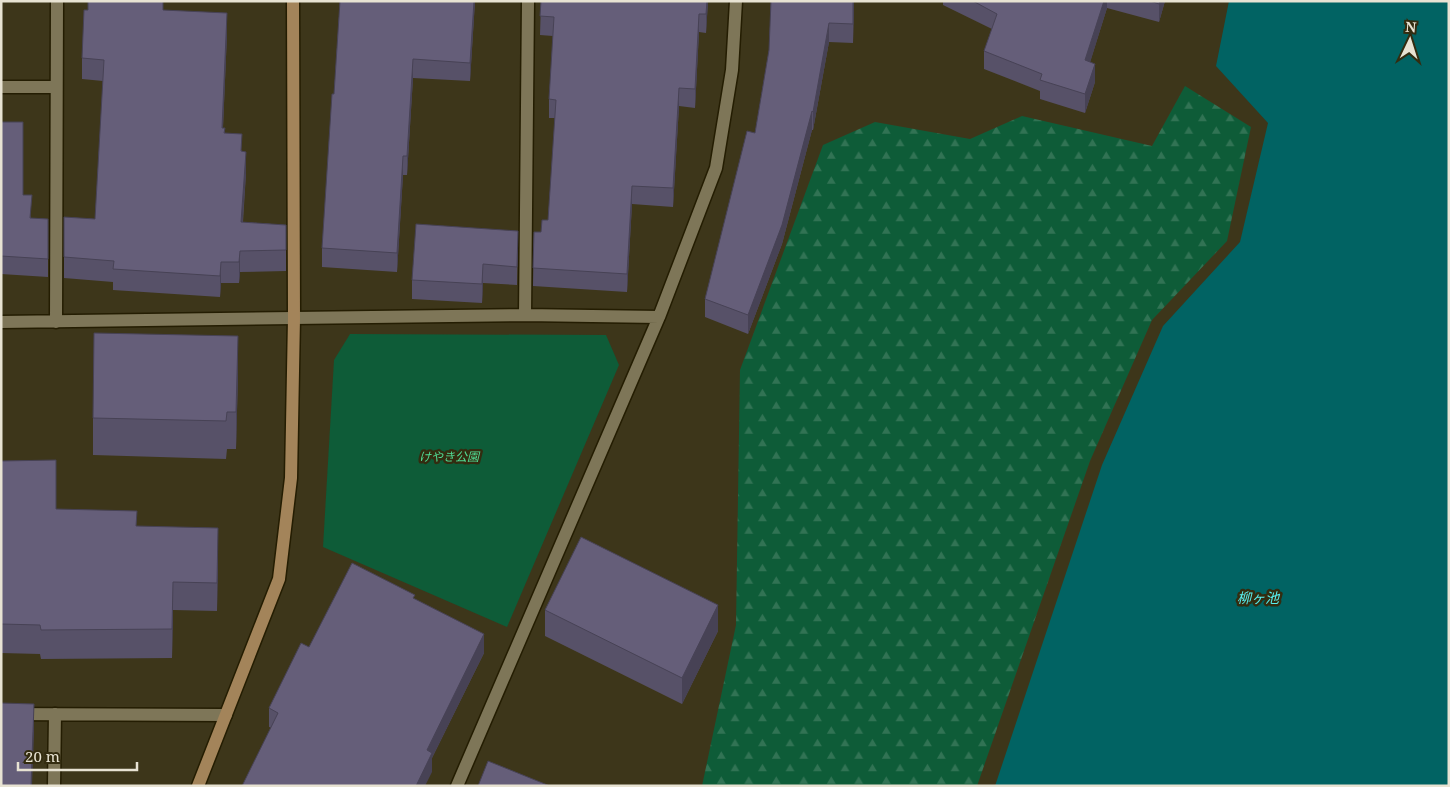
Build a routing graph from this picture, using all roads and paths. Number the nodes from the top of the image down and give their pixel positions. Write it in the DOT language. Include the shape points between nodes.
graph roads {
  1 [pos="56,1"];
  2 [pos="293,1"];
  3 [pos="528,1"];
  4 [pos="736,1"];
  5 [pos="56,86"];
  6 [pos="1,87"];
  7 [pos="525,315"];
  8 [pos="294,318"];
  9 [pos="659,318"];
  10 [pos="1,322"];
  11 [pos="56,322"];
  12 [pos="1,714"];
  13 [pos="54,714"];
  14 [pos="226,715"];
  15 [pos="54,786"];
  16 [pos="198,786"];
  17 [pos="457,786"];
  1 -- 5 [label="street"];
  2 -- 8 [label="street"];
  3 -- 7 [label="street"];
  4 -- 9 [label="street" via="732,70 716,168"];
  5 -- 6 [label="street"];
  5 -- 11 [label="street"];
  7 -- 8 [label="street"];
  7 -- 9 [label="street"];
  8 -- 11 [label="street"];
  8 -- 14 [label="street" via="291,478 279,579"];
  9 -- 17 [label="street"];
  10 -- 11 [label="street"];
  12 -- 13 [label="street"];
  13 -- 14 [label="street"];
  13 -- 15 [label="street"];
  14 -- 16 [label="street"];
}
